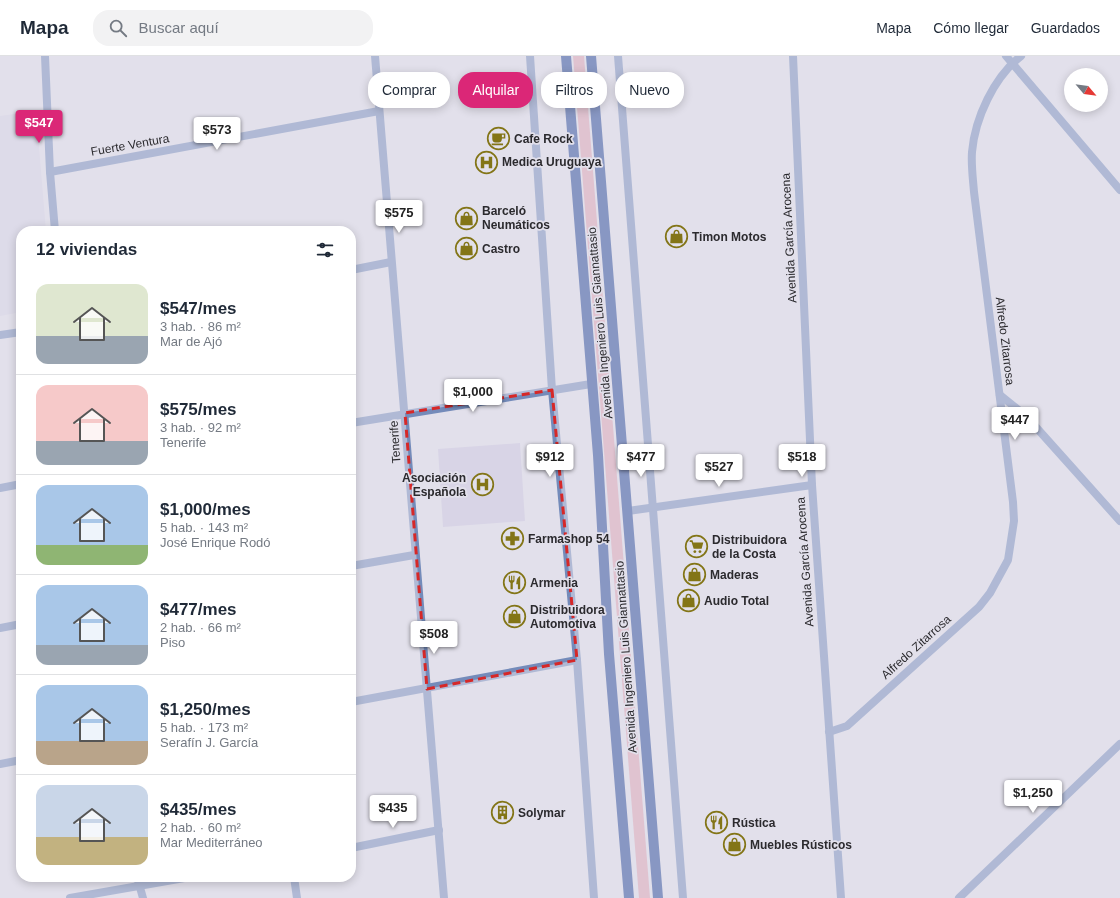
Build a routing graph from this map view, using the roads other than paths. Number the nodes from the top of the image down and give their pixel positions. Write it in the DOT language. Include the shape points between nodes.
graph roads {
  1 [pos="45,56"];
  2 [pos="375,56"];
  3 [pos="530,56"];
  4 [pos="566,56"];
  5 [pos="591,56"];
  6 [pos="618,56"];
  7 [pos="793,56"];
  8 [pos="1006,56"];
  9 [pos="1021,56"];
  10 [pos="1013,63"];
  11 [pos="380,111"];
  12 [pos="50,172"];
  13 [pos="1120,190"];
  14 [pos="55,226"];
  15 [pos="391,262"];
  16 [pos="356,269"];
  17 [pos="16,333"];
  18 [pos="0,335"];
  19 [pos="591,384"];
  20 [pos="552,390"];
  21 [pos="1000,395"];
  22 [pos="405,413"];
  23 [pos="356,422"];
  24 [pos="16,485"];
  25 [pos="812,485"];
  26 [pos="0,488"];
  27 [pos="653,508"];
  28 [pos="628,511"];
  29 [pos="1120,521"];
  30 [pos="414,555"];
  31 [pos="356,565"];
  32 [pos="16,625"];
  33 [pos="0,628"];
  34 [pos="576,660"];
  35 [pos="427,689"];
  36 [pos="356,701"];
  37 [pos="829,732"];
  38 [pos="1120,744"];
  39 [pos="16,761"];
  40 [pos="0,764"];
  41 [pos="439,830"];
  42 [pos="356,847"];
  43 [pos="139,882"];
  44 [pos="162,882"];
  45 [pos="295,882"];
  46 [pos="140,886"];
  47 [pos="70,898"];
  48 [pos="144,898"];
  49 [pos="297,898"];
  50 [pos="444,898"];
  51 [pos="594,898"];
  52 [pos="629,898"];
  53 [pos="658,898"];
  54 [pos="683,898"];
  55 [pos="842,898"];
  56 [pos="959,898"];
  1 -- 12 [label="street"];
  2 -- 11 [label="street, Tenerife"];
  3 -- 20 [label="street"];
  4 -- 19 [label="main road, Avenida Ingeniero Luis Giannattasio"];
  5 -- 28 [label="main road, Avenida Ingeniero Luis Giannattasio"];
  6 -- 27 [label="street"];
  7 -- 25 [label="street, Avenida García Arocena"];
  8 -- 10 [label="street"];
  9 -- 10 [label="street, Alfredo Zitarrosa"];
  10 -- 13 [label="street"];
  10 -- 21 [label="street, Alfredo Zitarrosa" via="998,83 980,116 972,152 974,192"];
  11 -- 12 [label="street, Fuerte Ventura"];
  11 -- 15 [label="street, Tenerife"];
  12 -- 14 [label="street"];
  15 -- 16 [label="street"];
  15 -- 22 [label="street, Tenerife"];
  17 -- 18 [label="street"];
  19 -- 20 [label="street"];
  19 -- 52 [label="main road, Avenida Ingeniero Luis Giannattasio"];
  20 -- 22 [label="street"];
  20 -- 34 [label="street"];
  21 -- 29 [label="street" via="1026,416"];
  21 -- 37 [label="street, Alfredo Zitarrosa" via="1014,521 1008,560 1000,578 979,606 873,703 847,726"];
  22 -- 23 [label="street"];
  22 -- 30 [label="street, Tenerife"];
  24 -- 26 [label="street"];
  25 -- 27 [label="street"];
  25 -- 37 [label="street, Avenida García Arocena"];
  27 -- 28 [label="street"];
  27 -- 54 [label="street"];
  28 -- 53 [label="main road, Avenida Ingeniero Luis Giannattasio"];
  30 -- 31 [label="street"];
  30 -- 35 [label="street, Tenerife"];
  32 -- 33 [label="street"];
  34 -- 35 [label="street"];
  34 -- 51 [label="street"];
  35 -- 36 [label="street"];
  35 -- 41 [label="street, Tenerife"];
  37 -- 55 [label="street, Avenida García Arocena"];
  38 -- 56 [label="street"];
  39 -- 40 [label="street"];
  41 -- 42 [label="street"];
  41 -- 50 [label="street, Tenerife"];
  43 -- 46 [label="street"];
  44 -- 46 [label="street"];
  45 -- 49 [label="street"];
  46 -- 47 [label="street"];
  46 -- 48 [label="street"];
}
